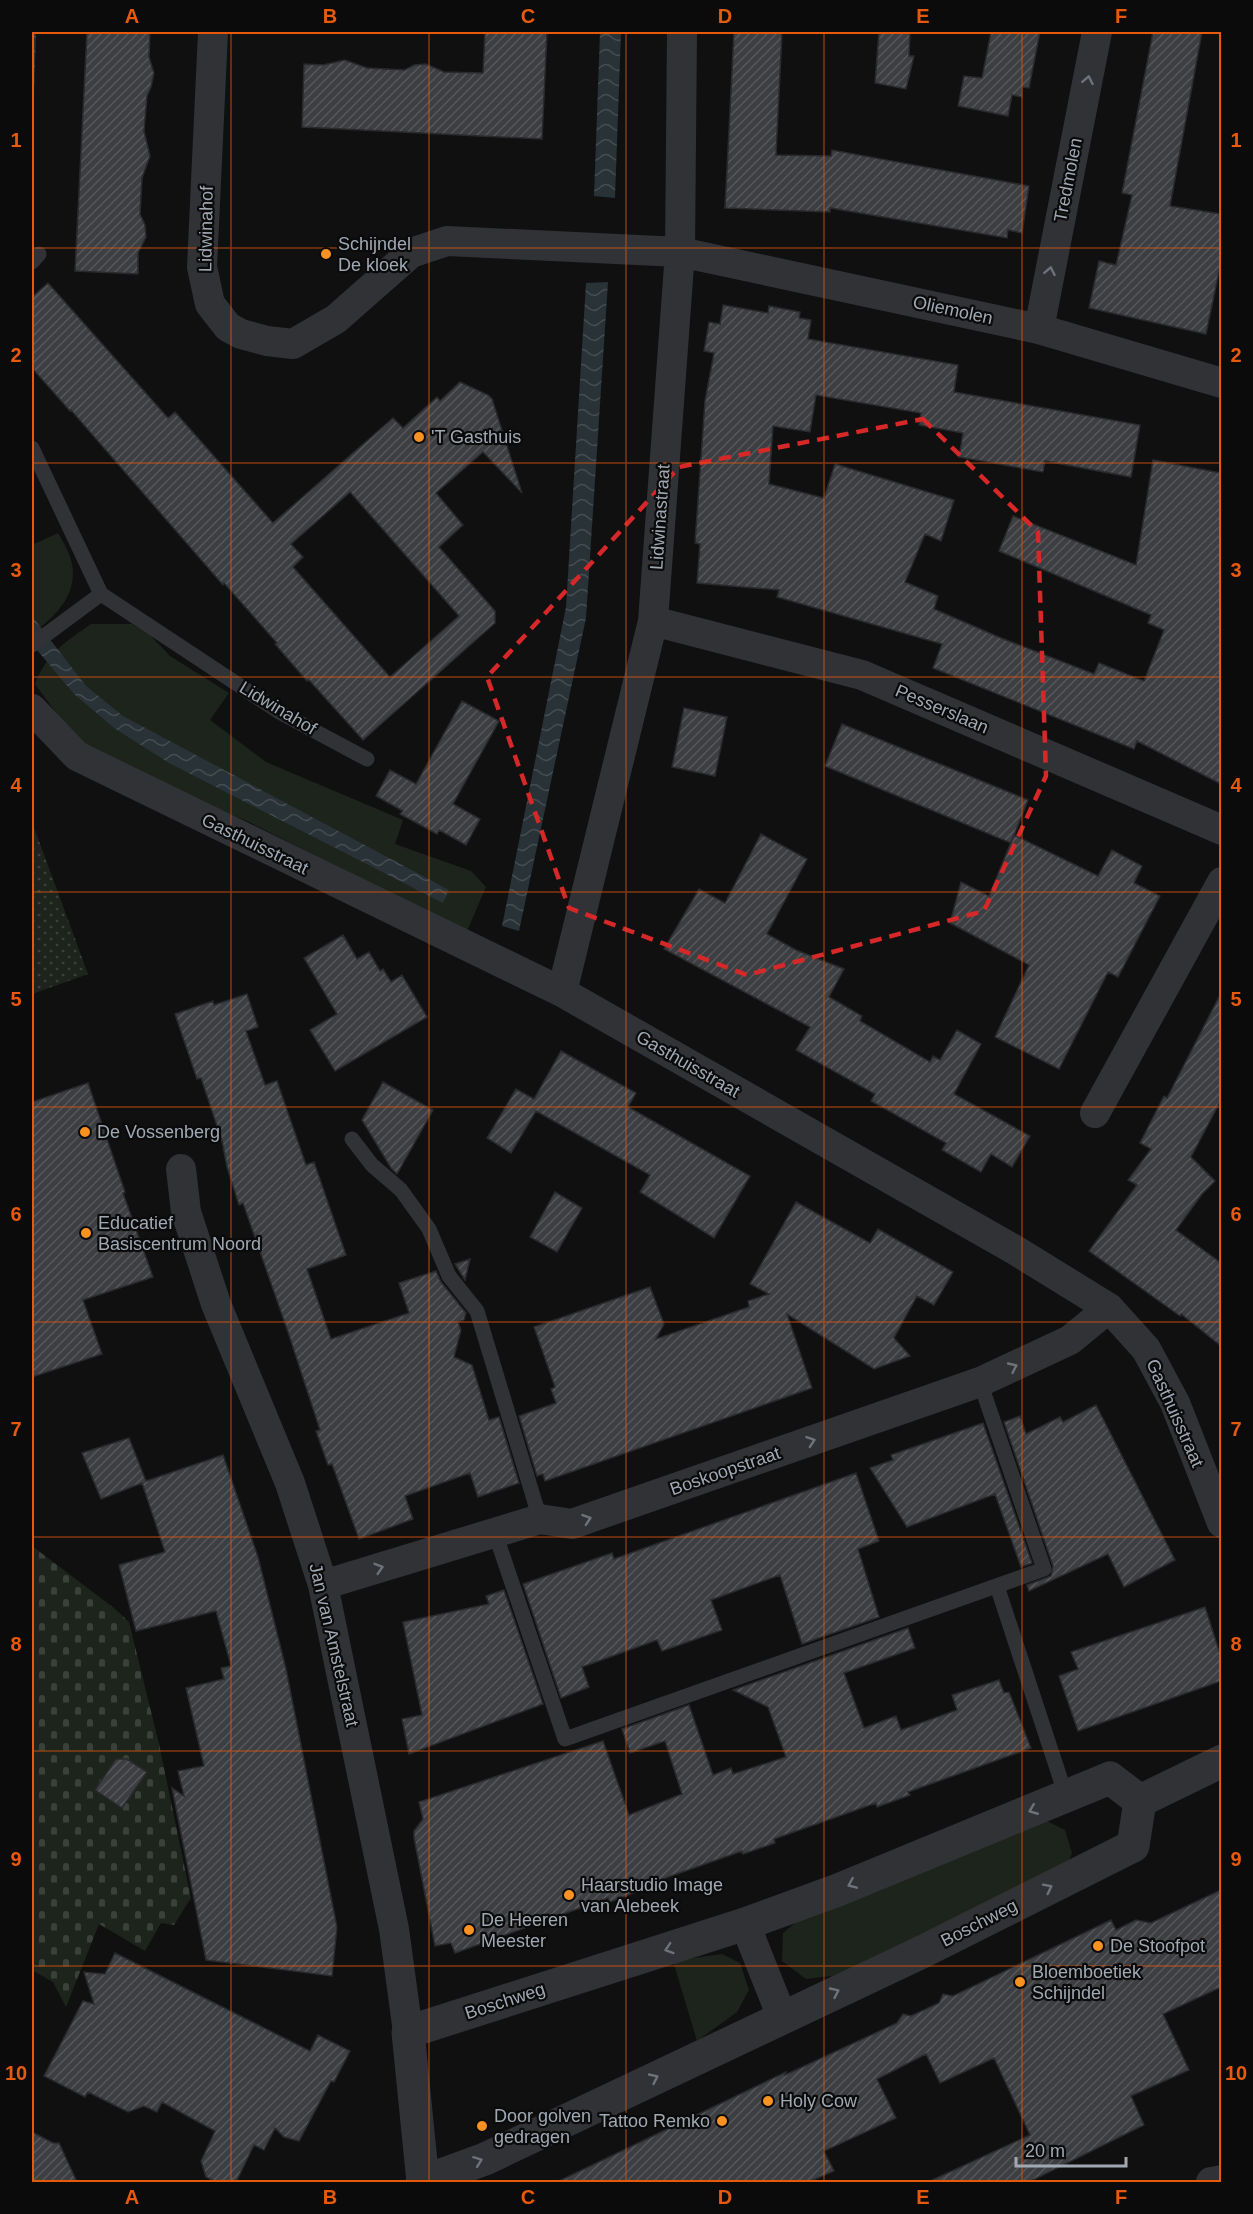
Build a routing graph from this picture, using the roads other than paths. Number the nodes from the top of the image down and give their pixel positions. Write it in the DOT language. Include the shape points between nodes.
graph roads {
  1 [pos="213,32"];
  2 [pos="682,32"];
  3 [pos="1097,32"];
  4 [pos="680,252"];
  5 [pos="1039,328"];
  6 [pos="1221,383"];
  7 [pos="32,448"];
  8 [pos="101,594"];
  9 [pos="653,621"];
  10 [pos="32,645"];
  11 [pos="38,716"];
  12 [pos="367,759"];
  13 [pos="1221,830"];
  14 [pos="1221,882"];
  15 [pos="562,992"];
  16 [pos="1095,1113"];
  17 [pos="352,1139"];
  18 [pos="181,1169"];
  19 [pos="1109,1308"];
  20 [pos="980,1382"];
  21 [pos="540,1519"];
  22 [pos="1221,1523"];
  23 [pos="495,1533"];
  24 [pos="323,1585"];
  25 [pos="997,1586"];
  26 [pos="1221,1761"];
  27 [pos="1066,1796"];
  28 [pos="1140,1801"];
  29 [pos="745,1924"];
  30 [pos="782,2017"];
  31 [pos="408,2032"];
  32 [pos="1221,2180"];
  33 [pos="423,2182"];
  34 [pos="1211,2182"];
  1 -- 4 [label="street, Lidwinahof" via="202,267 210,304 228,327 242,334 293,344 336,319 411,253 447,241"];
  2 -- 4 [label="street, Lidwinastraat"];
  5 -- 3 [label="street, Tredmolen, one-way"];
  4 -- 5 [label="street, Oliemolen"];
  4 -- 9 [label="street, Lidwinastraat"];
  5 -- 6 [label="street, Oliemolen"];
  7 -- 8 [label="lane"];
  8 -- 10 [label="lane"];
  8 -- 12 [label="lane, Lidwinahof" via="281,713"];
  9 -- 13 [label="street, Pesserslaan" via="862,675"];
  9 -- 15 [label="street, Lidwinastraat"];
  11 -- 15 [label="street, Gasthuisstraat" via="77,756"];
  14 -- 16 [label="street"];
  15 -- 19 [label="street, Gasthuisstraat" via="1015,1250"];
  17 -- 21 [label="lane" via="372,1165 401,1190 429,1229 449,1276 477,1311"];
  18 -- 24 [label="street, Jan van Amstelstraat" via="186,1212 216,1304 290,1483"];
  20 -- 19 [label="street, Boskoopstraat, one-way" via="1070,1340"];
  19 -- 22 [label="street, Gasthuisstraat" via="1146,1349 1175,1403"];
  21 -- 20 [label="street, Boskoopstraat, one-way" via="572,1524"];
  20 -- 25 [label="lane" via="1044,1569"];
  21 -- 23 [label="street, Boskoopstraat"];
  24 -- 23 [label="street, Boskoopstraat, one-way"];
  23 -- 25 [label="lane" via="565,1739"];
  24 -- 31 [label="street, Jan van Amstelstraat" via="394,1929"];
  25 -- 27 [label="lane"];
  26 -- 28 [label="street"];
  27 -- 28 [label="street, Boschweg" via="1110,1778"];
  27 -- 29 [label="street, Boschweg, one-way"];
  30 -- 28 [label="street, Boschweg, one-way" via="924,1951 1133,1845"];
  29 -- 30 [label="street"];
  29 -- 31 [label="street, Boschweg, one-way"];
  33 -- 30 [label="street, Boschweg, one-way" via="486,2158"];
  31 -- 33 [label="street, Boschweg"];
  32 -- 34 [label="street"];
}
